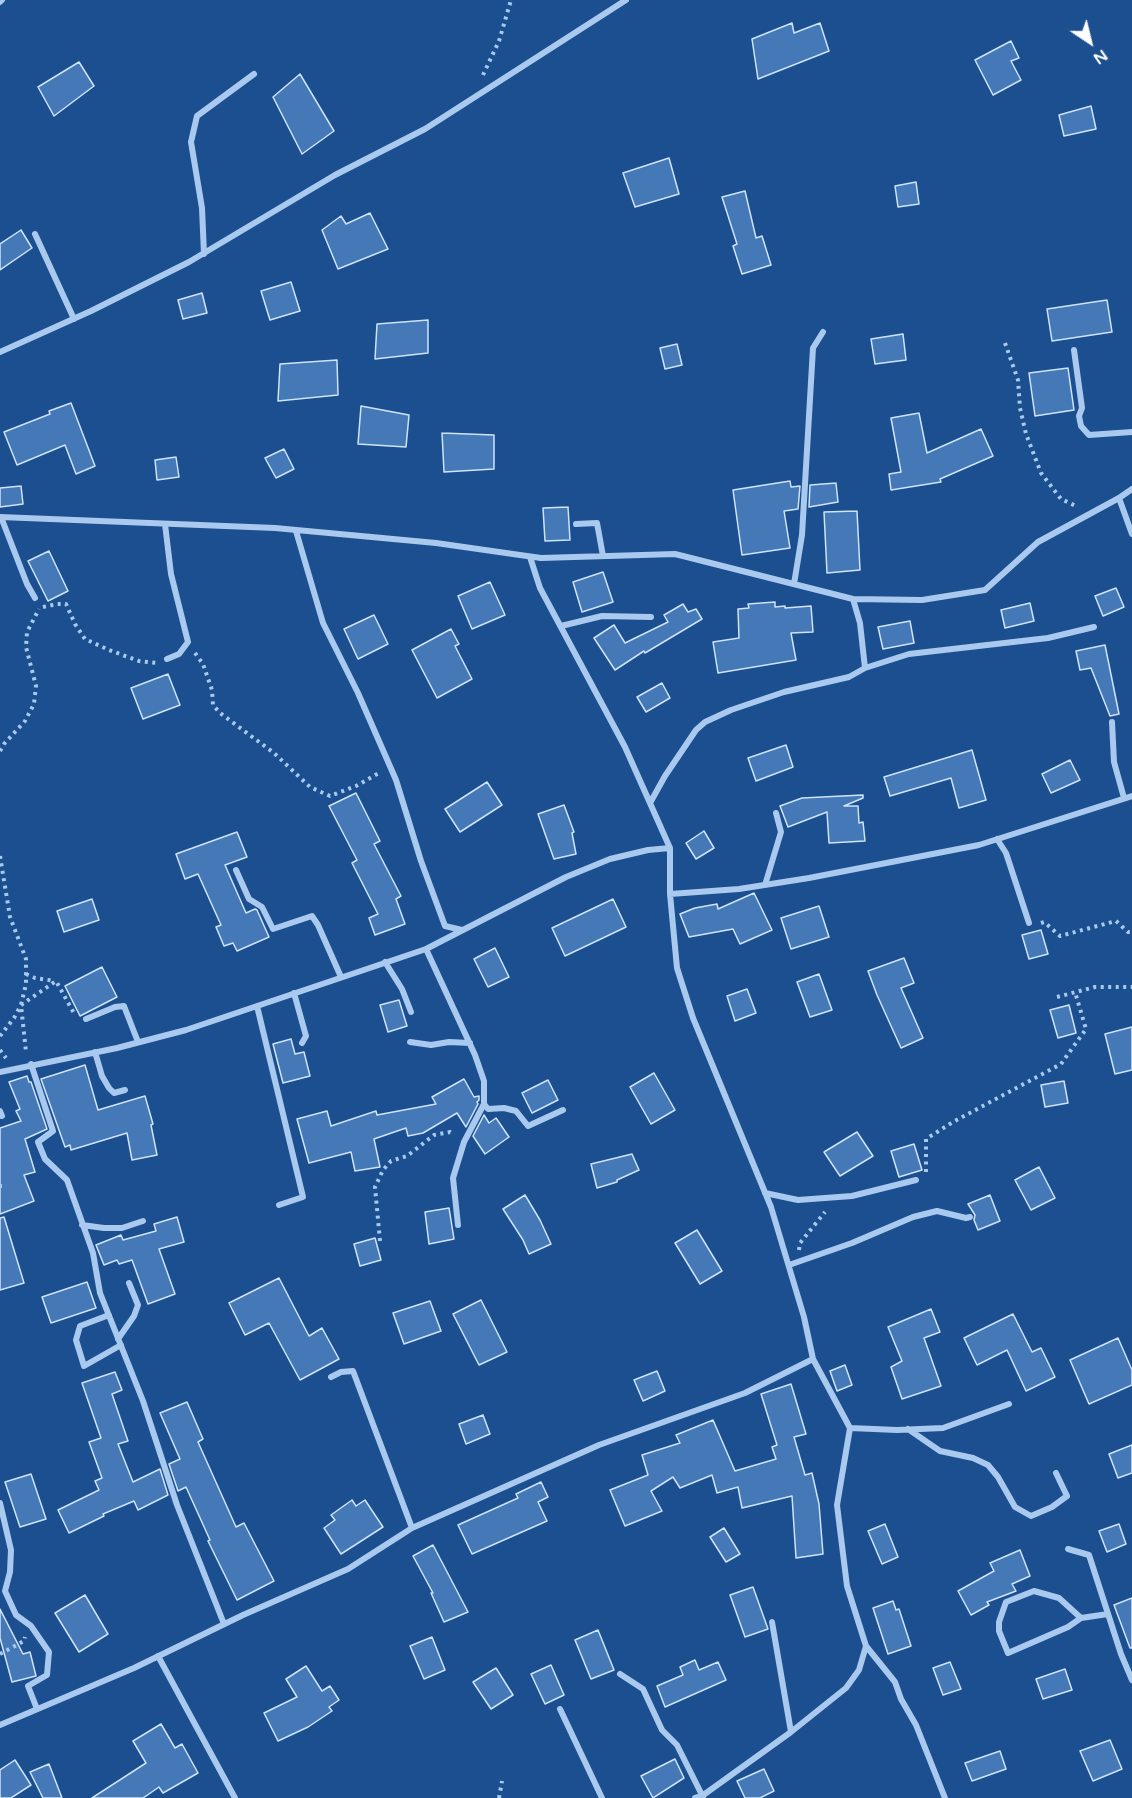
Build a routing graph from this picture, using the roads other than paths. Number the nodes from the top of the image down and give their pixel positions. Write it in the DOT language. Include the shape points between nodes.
graph roads {
  1 [pos="626,0"];
  2 [pos="254,74"];
  3 [pos="35,234"];
  4 [pos="204,254"];
  5 [pos="74,319"];
  6 [pos="822,332"];
  7 [pos="1074,350"];
  8 [pos="0,352"];
  9 [pos="1132,432"];
  10 [pos="1132,489"];
  11 [pos="1119,498"];
  12 [pos="0,517"];
  13 [pos="165,524"];
  14 [pos="576,524"];
  15 [pos="296,531"];
  16 [pos="1132,534"];
  17 [pos="603,556"];
  18 [pos="530,557"];
  19 [pos="794,584"];
  20 [pos="35,598"];
  21 [pos="853,599"];
  22 [pos="651,617"];
  23 [pos="561,626"];
  24 [pos="1094,627"];
  25 [pos="167,659"];
  26 [pos="865,668"];
  27 [pos="1112,722"];
  28 [pos="1128,797"];
  29 [pos="650,802"];
  30 [pos="1132,804"];
  31 [pos="776,813"];
  32 [pos="997,839"];
  33 [pos="670,848"];
  34 [pos="236,870"];
  35 [pos="765,885"];
  36 [pos="670,894"];
  37 [pos="1029,923"];
  38 [pos="462,930"];
  39 [pos="426,949"];
  40 [pos="385,962"];
  41 [pos="341,977"];
  42 [pos="294,993"];
  43 [pos="256,1006"];
  44 [pos="411,1012"];
  45 [pos="87,1020"];
  46 [pos="138,1042"];
  47 [pos="302,1042"];
  48 [pos="410,1042"];
  49 [pos="470,1042"];
  50 [pos="95,1052"];
  51 [pos="31,1064"];
  52 [pos="0,1072"];
  53 [pos="125,1090"];
  54 [pos="484,1104"];
  55 [pos="562,1110"];
  56 [pos="916,1180"];
  57 [pos="765,1193"];
  58 [pos="279,1205"];
  59 [pos="970,1217"];
  60 [pos="143,1221"];
  61 [pos="82,1225"];
  62 [pos="458,1225"];
  63 [pos="789,1265"];
  64 [pos="129,1283"];
  65 [pos="109,1315"];
  66 [pos="119,1342"];
  67 [pos="813,1359"];
  68 [pos="331,1377"];
  69 [pos="1010,1404"];
  70 [pos="850,1428"];
  71 [pos="908,1429"];
  72 [pos="1056,1473"];
  73 [pos="0,1503"];
  74 [pos="412,1528"];
  75 [pos="1068,1549"];
  76 [pos="1108,1614"];
  77 [pos="1081,1618"];
  78 [pos="772,1622"];
  79 [pos="224,1624"];
  80 [pos="866,1646"];
  81 [pos="158,1656"];
  82 [pos="620,1674"];
  83 [pos="1132,1680"];
  84 [pos="38,1708"];
  85 [pos="561,1709"];
  86 [pos="0,1725"];
  87 [pos="791,1732"];
  88 [pos="700,1797"];
  89 [pos="235,1798"];
  90 [pos="602,1798"];
  91 [pos="945,1798"];
  1 -- 4 [label="street" via="425,129 335,175"];
  2 -- 4 [label="street" via="197,116 191,142 202,208"];
  3 -- 5 [label="street"];
  4 -- 5 [label="street"];
  5 -- 8 [label="street"];
  6 -- 19 [label="street" via="813,348 802,536"];
  7 -- 9 [label="street" via="1081,426 1089,435"];
  10 -- 11 [label="street"];
  11 -- 16 [label="street"];
  11 -- 21 [label="street" via="1038,542 985,590 922,600"];
  12 -- 13 [label="street"];
  12 -- 20 [label="street"];
  13 -- 15 [label="street"];
  13 -- 25 [label="street" via="171,574 188,642 179,654"];
  14 -- 17 [label="street" via="597,523"];
  15 -- 18 [label="street" via="436,543"];
  15 -- 38 [label="street" via="323,623 396,780 445,926"];
  17 -- 18 [label="street"];
  17 -- 19 [label="street" via="675,554"];
  18 -- 23 [label="street" via="540,588"];
  19 -- 21 [label="street"];
  21 -- 26 [label="street"];
  22 -- 23 [label="street" via="602,616"];
  23 -- 29 [label="street"];
  24 -- 26 [label="street" via="1048,638 909,654"];
  26 -- 29 [label="street" via="849,678 784,692 705,722"];
  27 -- 28 [label="street" via="1114,762"];
  28 -- 30 [label="street"];
  28 -- 32 [label="street"];
  29 -- 33 [label="street"];
  31 -- 35 [label="street" via="782,832"];
  32 -- 35 [label="street"];
  32 -- 37 [label="street" via="1006,853"];
  33 -- 36 [label="street"];
  33 -- 38 [label="street" via="610,859"];
  34 -- 41 [label="street" via="249,899 262,906 273,929 312,916"];
  35 -- 36 [label="street"];
  36 -- 57 [label="street" via="677,968 693,1018"];
  38 -- 39 [label="street"];
  39 -- 40 [label="street"];
  39 -- 49 [label="street"];
  40 -- 41 [label="street"];
  40 -- 44 [label="street"];
  41 -- 42 [label="street"];
  42 -- 43 [label="street"];
  42 -- 47 [label="street" via="306,1036"];
  43 -- 46 [label="street"];
  43 -- 58 [label="street" via="303,1197"];
  45 -- 46 [label="street" via="124,1006"];
  46 -- 50 [label="street"];
  48 -- 49 [label="street"];
  49 -- 54 [label="street" via="484,1081"];
  50 -- 51 [label="street"];
  50 -- 53 [label="street" via="109,1088 114,1093"];
  51 -- 52 [label="street"];
  51 -- 61 [label="street" via="54,1131 38,1142 45,1159 67,1180"];
  54 -- 55 [label="street" via="489,1109 516,1112 528,1126"];
  54 -- 62 [label="street" via="464,1142 453,1178"];
  56 -- 57 [label="street" via="844,1196 798,1200"];
  57 -- 63 [label="street"];
  59 -- 63 [label="street" via="937,1211 913,1217"];
  60 -- 61 [label="street" via="122,1228"];
  61 -- 65 [label="street"];
  63 -- 67 [label="street"];
  64 -- 66 [label="street" via="138,1305"];
  65 -- 66 [label="street"];
  65 -- 66 [label="street" via="80,1326 76,1340 84,1366"];
  66 -- 79 [label="street"];
  67 -- 70 [label="street"];
  67 -- 74 [label="street" via="745,1393 599,1445"];
  68 -- 74 [label="street" via="353,1371"];
  69 -- 71 [label="street" via="943,1428"];
  70 -- 71 [label="street"];
  70 -- 80 [label="street" via="837,1505 847,1586"];
  71 -- 72 [label="street" via="940,1451 988,1465 1015,1507 1032,1516 1066,1496"];
  73 -- 84 [label="street" via="11,1550 4,1591 16,1615 31,1626 49,1652 46,1675 28,1686"];
  74 -- 79 [label="street" via="348,1569"];
  75 -- 76 [label="street" via="1089,1555"];
  76 -- 77 [label="street"];
  76 -- 83 [label="street"];
  77 -- 77 [label="street" via="1059,1598 1034,1591 1006,1602 999,1631 1008,1653"];
  78 -- 87 [label="street"];
  79 -- 81 [label="street"];
  80 -- 87 [label="street" via="859,1670 846,1688"];
  80 -- 91 [label="street" via="895,1682"];
  81 -- 84 [label="street"];
  81 -- 89 [label="street"];
  82 -- 88 [label="street" via="643,1689 662,1730 677,1745"];
  84 -- 86 [label="street"];
  85 -- 90 [label="street"];
  87 -- 88 [label="street"];
}
